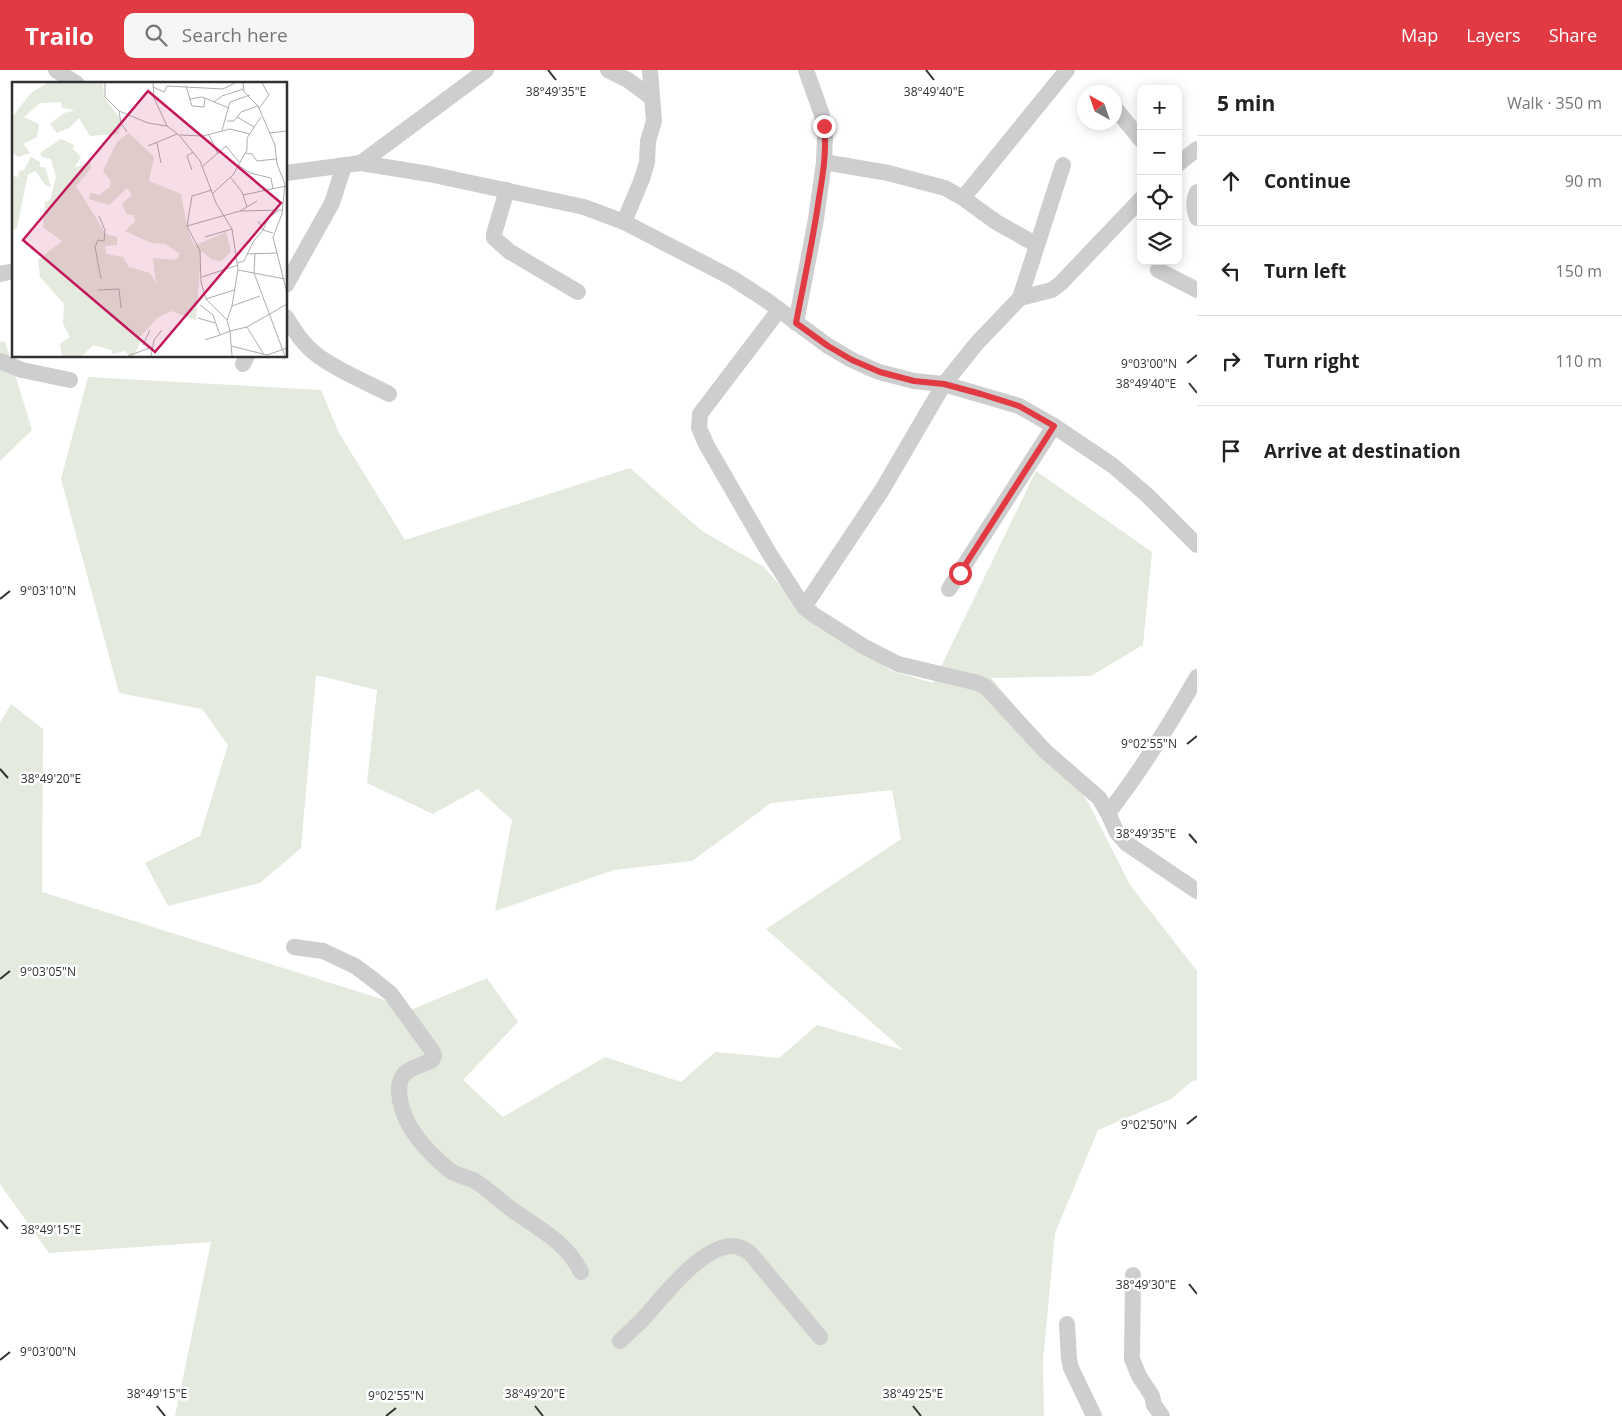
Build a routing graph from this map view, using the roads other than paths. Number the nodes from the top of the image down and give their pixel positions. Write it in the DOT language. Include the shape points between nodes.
graph roads {
  1 [pos="56,70"];
  2 [pos="486,70"];
  3 [pos="608,70"];
  4 [pos="650,70"];
  5 [pos="806,70"];
  6 [pos="1067,70"];
  7 [pos="74,82"];
  8 [pos="652,98"];
  9 [pos="1122,117"];
  10 [pos="1137,135"];
  11 [pos="1197,148"];
  12 [pos="1182,161"];
  13 [pos="824,162"];
  14 [pos="361,163"];
  15 [pos="1064,165"];
  16 [pos="344,166"];
  17 [pos="288,173"];
  18 [pos="508,190"];
  19 [pos="1197,192"];
  20 [pos="963,198"];
  21 [pos="1137,203"];
  22 [pos="1197,218"];
  23 [pos="624,222"];
  24 [pos="1037,245"];
  25 [pos="1158,270"];
  26 [pos="288,281"];
  27 [pos="1197,290"];
  28 [pos="578,292"];
  29 [pos="1020,298"];
  30 [pos="779,310"];
  31 [pos="288,320"];
  32 [pos="796,323"];
  33 [pos="0,361"];
  34 [pos="70,380"];
  35 [pos="944,384"];
  36 [pos="389,394"];
  37 [pos="1054,426"];
  38 [pos="1197,545"];
  39 [pos="949,589"];
  40 [pos="804,607"];
  41 [pos="1197,677"];
  42 [pos="1108,813"];
  43 [pos="1197,890"];
  44 [pos="294,947"];
  45 [pos="581,1272"];
  46 [pos="1133,1275"];
  47 [pos="1067,1324"];
  48 [pos="820,1337"];
  49 [pos="620,1341"];
  50 [pos="1154,1412"];
  51 [pos="1094,1416"];
  1 -- 7 [label="street"];
  2 -- 14 [label="street"];
  3 -- 8 [label="street"];
  4 -- 8 [label="street"];
  5 -- 13 [label="street" via="822,115"];
  6 -- 20 [label="street"];
  8 -- 23 [label="street" via="654,122 648,141 647,162"];
  9 -- 10 [label="street"];
  11 -- 12 [label="street"];
  13 -- 20 [label="street" via="888,173 945,188"];
  13 -- 32 [label="street"];
  14 -- 16 [label="street"];
  14 -- 18 [label="street"];
  15 -- 24 [label="street"];
  16 -- 17 [label="street"];
  16 -- 26 [label="street" via="332,203"];
  18 -- 23 [label="street" via="584,207"];
  18 -- 28 [label="street" via="494,238 510,252"];
  19 -- 22 [label="street" via="1194,199"];
  20 -- 24 [label="street" via="996,222"];
  21 -- 29 [label="street" via="1061,284 1052,290"];
  23 -- 30 [label="street" via="732,278"];
  24 -- 29 [label="street"];
  25 -- 27 [label="street"];
  29 -- 35 [label="street"];
  30 -- 32 [label="street"];
  30 -- 40 [label="street" via="700,414 699,428 769,554"];
  31 -- 36 [label="street" via="310,350"];
  32 -- 35 [label="street" via="852,360 880,372 914,381"];
  33 -- 34 [label="street" via="22,370"];
  35 -- 37 [label="street" via="1019,406"];
  35 -- 40 [label="street" via="882,490"];
  37 -- 38 [label="street" via="1112,465"];
  37 -- 39 [label="street"];
  40 -- 42 [label="street" via="862,646 898,664 978,682 986,687 1045,751 1099,798"];
  41 -- 42 [label="street" via="1168,726"];
  42 -- 43 [label="street" via="1117,833 1126,843"];
  44 -- 45 [label="street" via="323,951 355,966 392,994 434,1056 432,1060 407,1071 401,1079 400,1099 411,1129 448,1170 481,1184 565,1247"];
  46 -- 50 [label="street" via="1132,1359 1152,1396"];
  47 -- 51 [label="street" via="1071,1368"];
  48 -- 49 [label="street" via="750,1253 737,1246 727,1246 713,1251 681,1277"];
}
